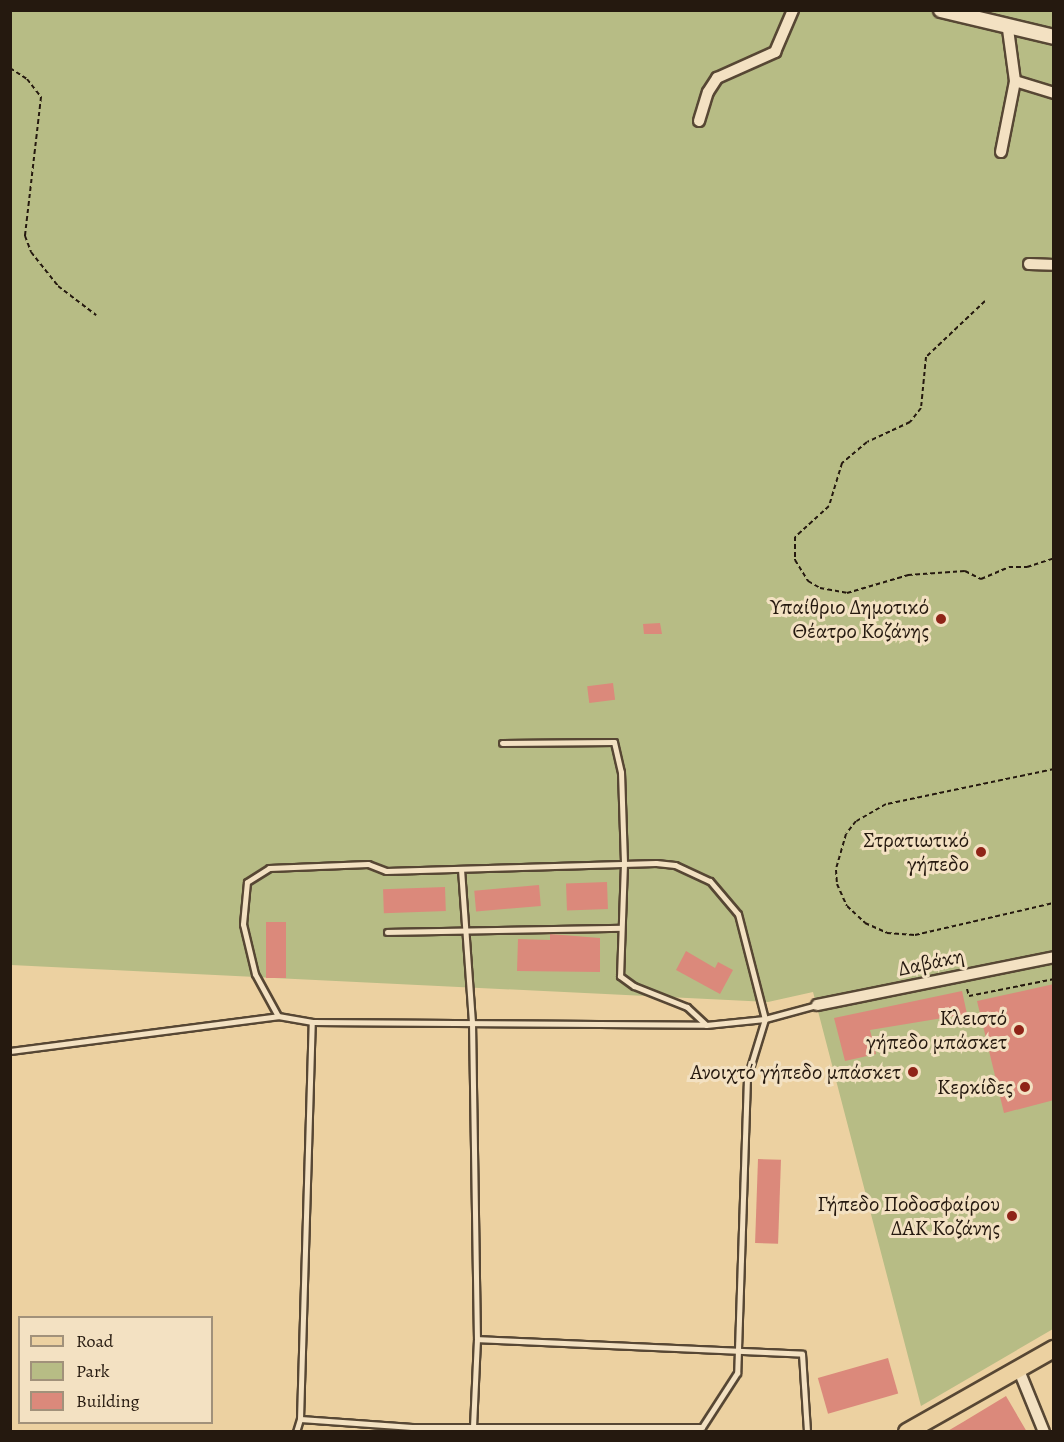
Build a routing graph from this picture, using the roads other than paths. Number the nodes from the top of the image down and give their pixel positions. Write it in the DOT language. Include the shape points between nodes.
graph roads {
  1 [pos="793,10"];
  2 [pos="940,10"];
  3 [pos="1008,29"];
  4 [pos="1053,37"];
  5 [pos="1015,81"];
  6 [pos="1053,93"];
  7 [pos="699,121"];
  8 [pos="1001,152"];
  9 [pos="1029,264"];
  10 [pos="1053,264"];
  11 [pos="502,743"];
  12 [pos="624,863"];
  13 [pos="461,868"];
  14 [pos="621,928"];
  15 [pos="387,932"];
  16 [pos="466,933"];
  17 [pos="1053,957"];
  18 [pos="817,1005"];
  19 [pos="278,1016"];
  20 [pos="765,1019"];
  21 [pos="312,1022"];
  22 [pos="472,1022"];
  23 [pos="706,1025"];
  24 [pos="10,1051"];
  25 [pos="477,1339"];
  26 [pos="740,1349"];
  27 [pos="1053,1349"];
  28 [pos="1018,1368"];
  29 [pos="300,1419"];
  30 [pos="473,1427"];
  31 [pos="924,1427"];
  32 [pos="412,1429"];
  33 [pos="296,1431"];
  34 [pos="807,1431"];
  35 [pos="907,1431"];
  36 [pos="1044,1431"];
  1 -- 7 [label="street" via="775,52 725,73 712,84"];
  2 -- 3 [label="street"];
  3 -- 4 [label="street"];
  3 -- 5 [label="street"];
  5 -- 6 [label="street"];
  5 -- 8 [label="street"];
  9 -- 10 [label="street"];
  11 -- 12 [label="lane" via="614,742 621,772"];
  12 -- 13 [label="lane"];
  12 -- 14 [label="lane"];
  12 -- 20 [label="lane" via="675,865 710,881 725,896 745,933"];
  13 -- 16 [label="lane"];
  13 -- 19 [label="lane" via="386,871 368,864 269,868 247,882 243,924 255,974"];
  14 -- 16 [label="lane"];
  14 -- 23 [label="lane" via="620,976 634,986 687,1006"];
  15 -- 16 [label="lane"];
  16 -- 22 [label="lane"];
  17 -- 18 [label="street, Δαβάκη"];
  18 -- 20 [label="lane"];
  19 -- 21 [label="lane"];
  19 -- 24 [label="lane"];
  20 -- 23 [label="lane"];
  20 -- 26 [label="lane" via="747,1078"];
  21 -- 22 [label="lane"];
  21 -- 29 [label="lane"];
  22 -- 23 [label="lane"];
  22 -- 25 [label="lane"];
  25 -- 26 [label="lane"];
  25 -- 30 [label="lane"];
  26 -- 30 [label="lane" via="737,1373 702,1427"];
  26 -- 34 [label="lane" via="802,1354"];
  27 -- 28 [label="main road"];
  28 -- 31 [label="main road"];
  28 -- 36 [label="street"];
  29 -- 32 [label="lane"];
  29 -- 33 [label="lane"];
  30 -- 32 [label="lane"];
  31 -- 35 [label="main road"];
}
